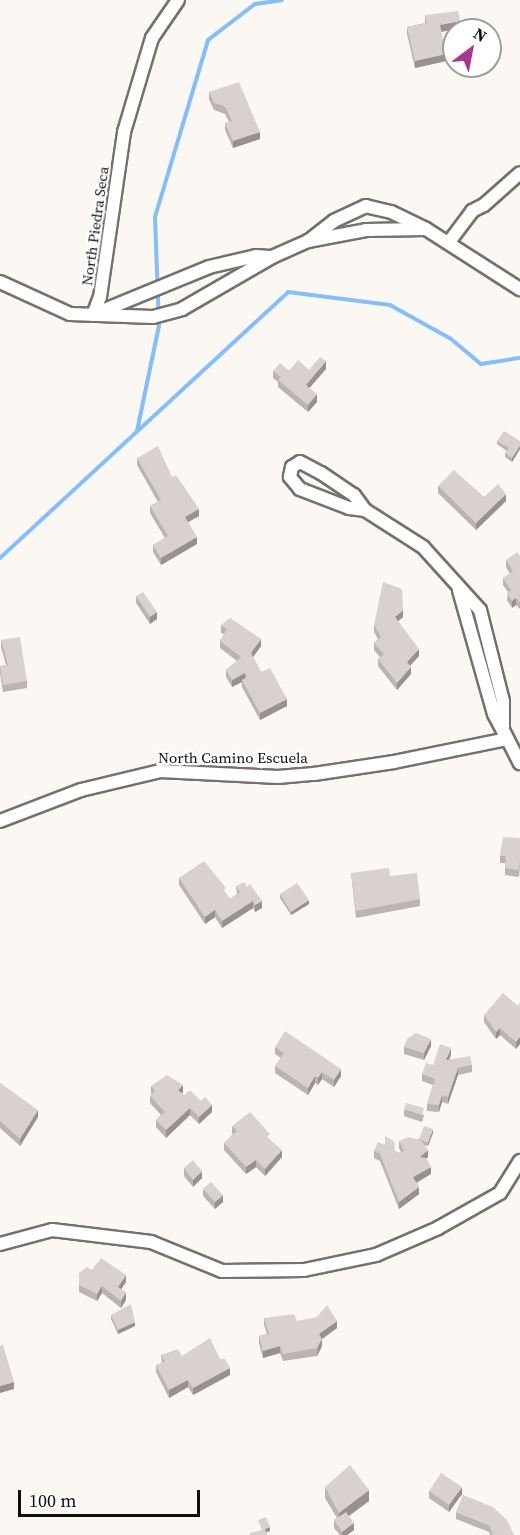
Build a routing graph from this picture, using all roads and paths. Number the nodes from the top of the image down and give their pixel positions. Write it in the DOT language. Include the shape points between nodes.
graph roads {
  1 [pos="178,0"];
  2 [pos="520,173"];
  3 [pos="426,229"];
  4 [pos="308,241"];
  5 [pos="449,242"];
  6 [pos="272,257"];
  7 [pos="0,282"];
  8 [pos="520,289"];
  9 [pos="93,315"];
  10 [pos="365,510"];
  11 [pos="505,735"];
  12 [pos="520,763"];
  13 [pos="0,821"];
  14 [pos="520,1161"];
  15 [pos="0,1244"];
  1 -- 9 [label="street, North Piedra Seca" via="152,38 124,132 100,297"];
  2 -- 5 [label="street" via="472,211"];
  3 -- 4 [label="street" via="366,230"];
  3 -- 4 [label="street" via="392,212 366,206 334,221"];
  3 -- 5 [label="street"];
  4 -- 6 [label="street"];
  5 -- 8 [label="street"];
  6 -- 9 [label="street" via="256,256 209,267"];
  6 -- 9 [label="street" via="182,309 153,317"];
  7 -- 9 [label="street" via="70,314"];
  10 -- 10 [label="street" via="354,495 321,473 300,462 292,467 290,477 300,489 349,508"];
  10 -- 11 [label="street" via="423,547 459,590 494,714"];
  11 -- 12 [label="street"];
  11 -- 13 [label="street, North Camino Escuela" via="394,762 314,774 278,777 160,771 81,790"];
  14 -- 15 [label="street" via="500,1193 438,1228 376,1255 304,1270 222,1271 151,1242 52,1230"];
}
